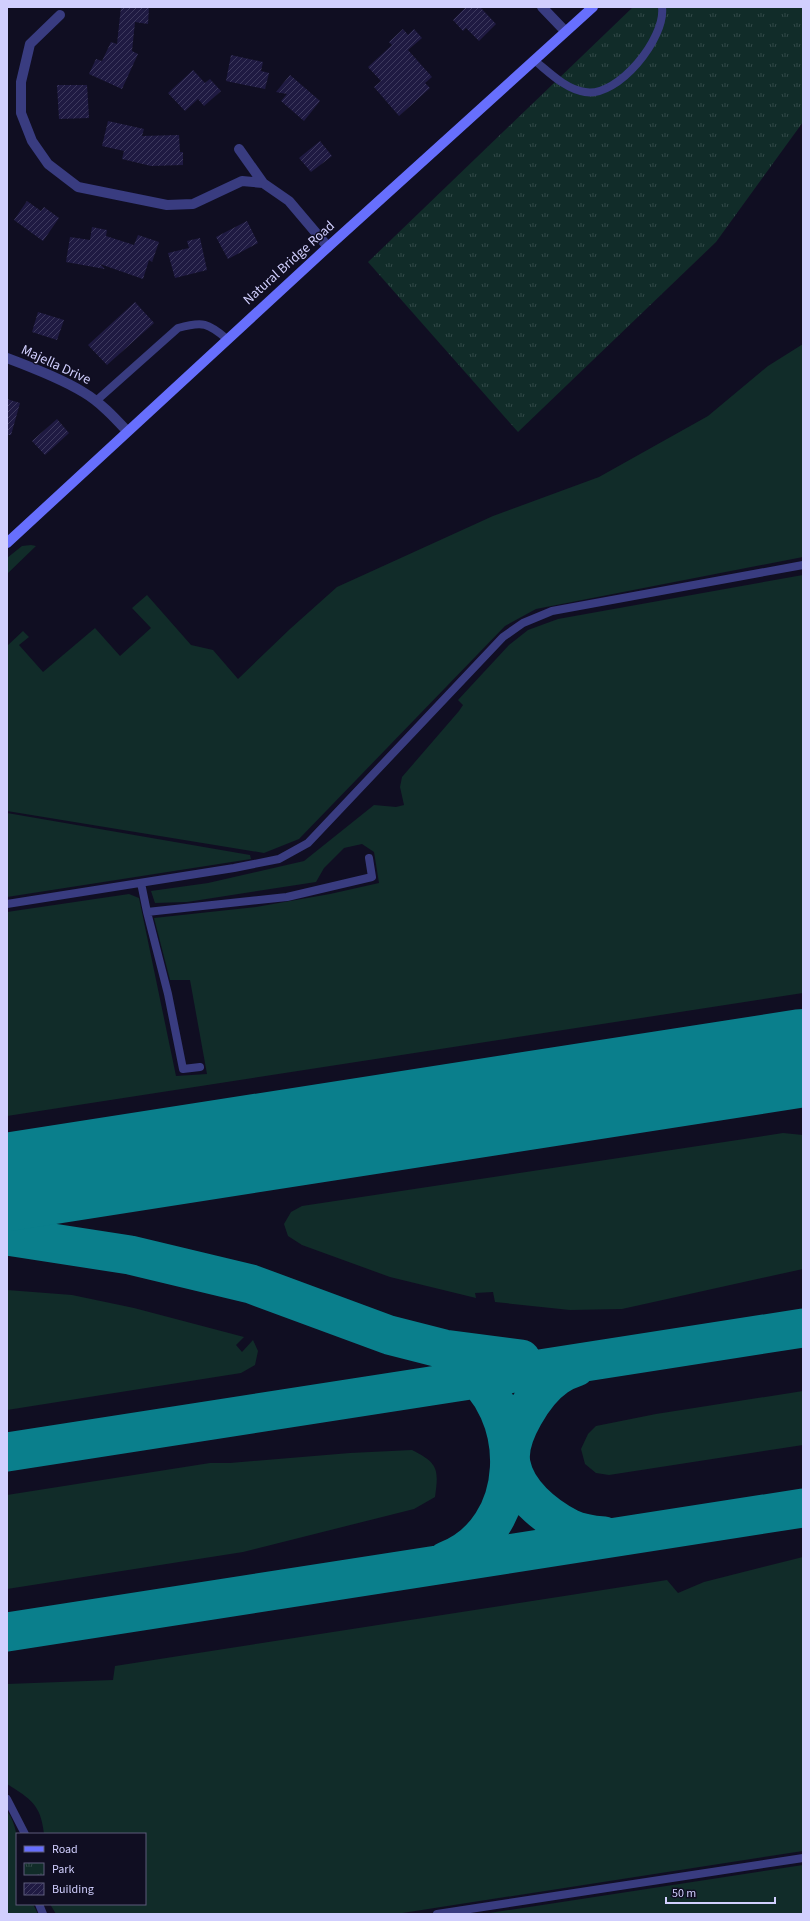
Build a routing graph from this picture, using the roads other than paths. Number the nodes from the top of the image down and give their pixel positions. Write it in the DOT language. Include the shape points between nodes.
graph roads {
  1 [pos="542,7"];
  2 [pos="593,7"];
  3 [pos="662,7"];
  4 [pos="60,15"];
  5 [pos="565,31"];
  6 [pos="534,60"];
  7 [pos="239,149"];
  8 [pos="263,183"];
  9 [pos="328,247"];
  10 [pos="227,339"];
  11 [pos="7,358"];
  12 [pos="96,401"];
  13 [pos="127,431"];
  14 [pos="8,541"];
  15 [pos="803,565"];
  16 [pos="368,858"];
  17 [pos="141,883"];
  18 [pos="7,904"];
  19 [pos="148,912"];
  20 [pos="200,1066"];
  21 [pos="7,1799"];
  22 [pos="24,1833"];
  23 [pos="803,1858"];
  24 [pos="437,1914"];
  1 -- 5 [label="street"];
  2 -- 5 [label="main road, Natural Bridge Road"];
  3 -- 6 [label="lane" via="660,29 640,61 610,87 596,93 584,92 567,85"];
  4 -- 8 [label="street" via="30,44 21,82 22,113 32,141 48,164 78,186 168,205 193,204 242,181"];
  5 -- 6 [label="main road, Natural Bridge Road"];
  6 -- 9 [label="main road, Natural Bridge Road"];
  7 -- 8 [label="street"];
  8 -- 9 [label="street" via="289,201"];
  9 -- 10 [label="main road, Natural Bridge Road"];
  10 -- 12 [label="lane" via="211,326 193,324 178,328"];
  10 -- 13 [label="main road, Natural Bridge Road"];
  11 -- 12 [label="street, Majella Drive" via="83,392"];
  12 -- 13 [label="street, Majella Drive"];
  13 -- 14 [label="main road, Natural Bridge Road"];
  15 -- 17 [label="lane" via="552,611 523,623 503,637 308,843 279,859"];
  16 -- 19 [label="lane" via="372,877 287,897"];
  17 -- 18 [label="lane"];
  17 -- 19 [label="lane"];
  19 -- 20 [label="lane" via="183,1068"];
  21 -- 22 [label="lane"];
  23 -- 24 [label="lane"];
}
